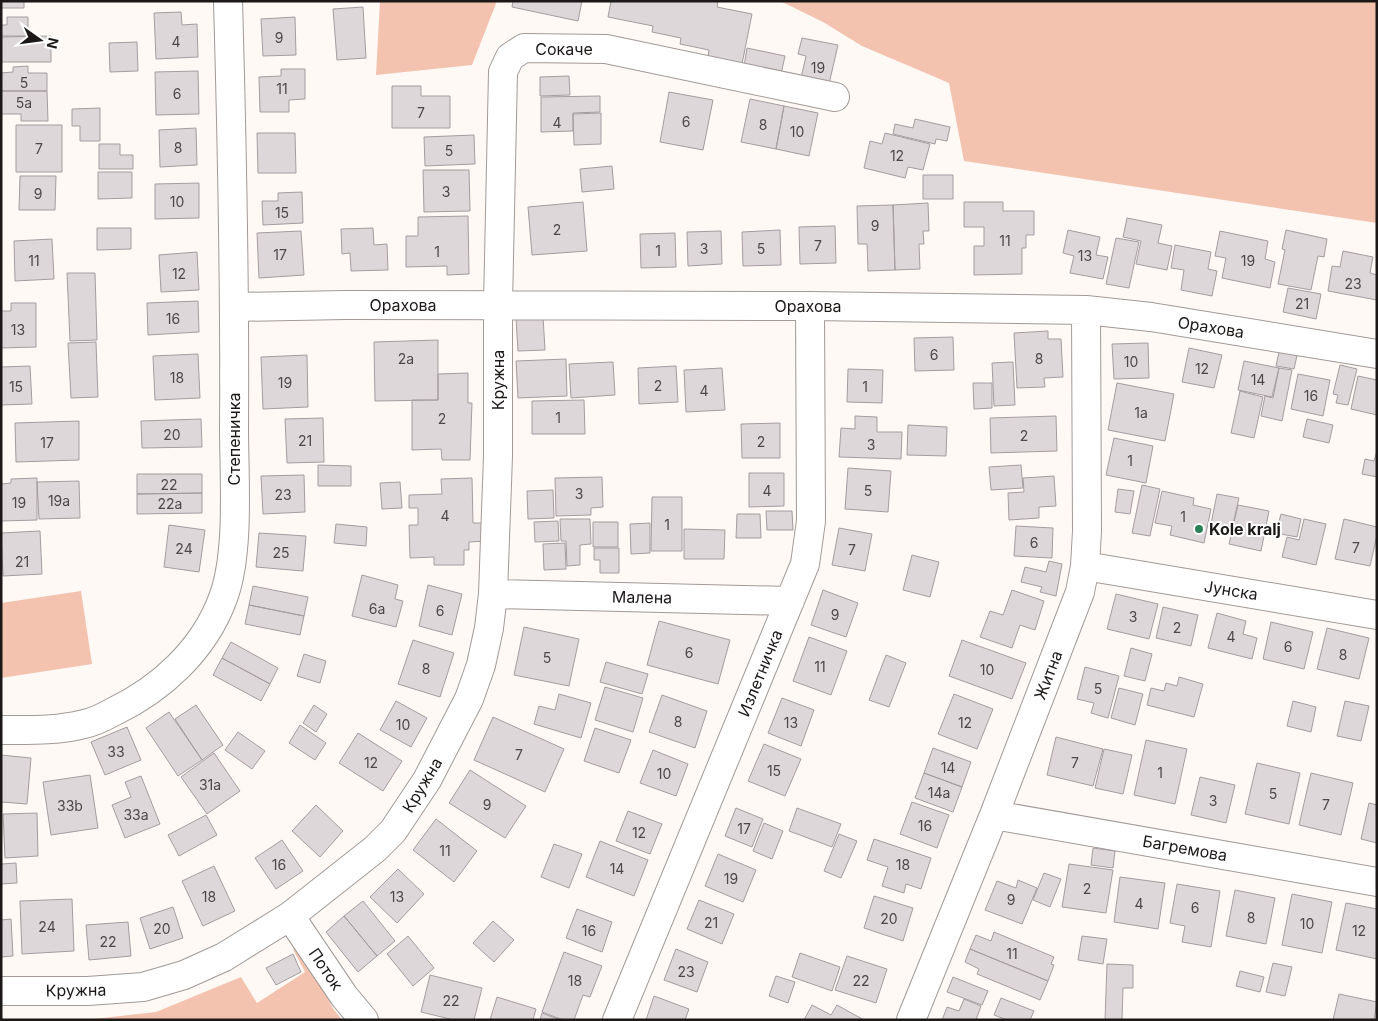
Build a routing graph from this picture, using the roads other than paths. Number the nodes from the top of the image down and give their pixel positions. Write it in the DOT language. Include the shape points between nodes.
graph roads {
  1 [pos="228,1"];
  2 [pos="835,97"];
  3 [pos="498,305"];
  4 [pos="235,306"];
  5 [pos="810,306"];
  6 [pos="1086,310"];
  7 [pos="1377,354"];
  8 [pos="1085,566"];
  9 [pos="493,594"];
  10 [pos="790,600"];
  11 [pos="1377,615"];
  12 [pos="1,730"];
  13 [pos="994,815"];
  14 [pos="1377,882"];
  15 [pos="290,916"];
  16 [pos="1,991"];
  17 [pos="364,1020"];
  18 [pos="617,1020"];
  19 [pos="911,1020"];
  1 -- 4 [label="street, Степеничка"];
  2 -- 3 [label="street, Сокаче" via="606,49 524,48 517,52 510,57 503,72"];
  3 -- 4 [label="street, Орахова"];
  3 -- 5 [label="street, Орахова"];
  3 -- 9 [label="street, Кружна" via="498,456"];
  4 -- 12 [label="street, Степеничка" via="234,526 230,575 212,623 175,671 125,706 86,724"];
  5 -- 6 [label="street, Орахова"];
  5 -- 10 [label="street, Излетничка" via="811,521 805,564"];
  6 -- 7 [label="street, Орахова" via="1151,317"];
  6 -- 8 [label="street, Житна" via="1088,499"];
  8 -- 11 [label="street, Јунска"];
  8 -- 13 [label="street, Житна" via="1080,592"];
  9 -- 10 [label="street, Малена"];
  9 -- 15 [label="street, Кружна" via="481,665 469,700 413,803 375,849"];
  10 -- 18 [label="street, Излетничка"];
  13 -- 14 [label="street, Багремова"];
  13 -- 19 [label="street, Житна"];
  15 -- 16 [label="street, Кружна" via="224,957 184,975 143,987"];
  15 -- 17 [label="street, Поток"];
}
